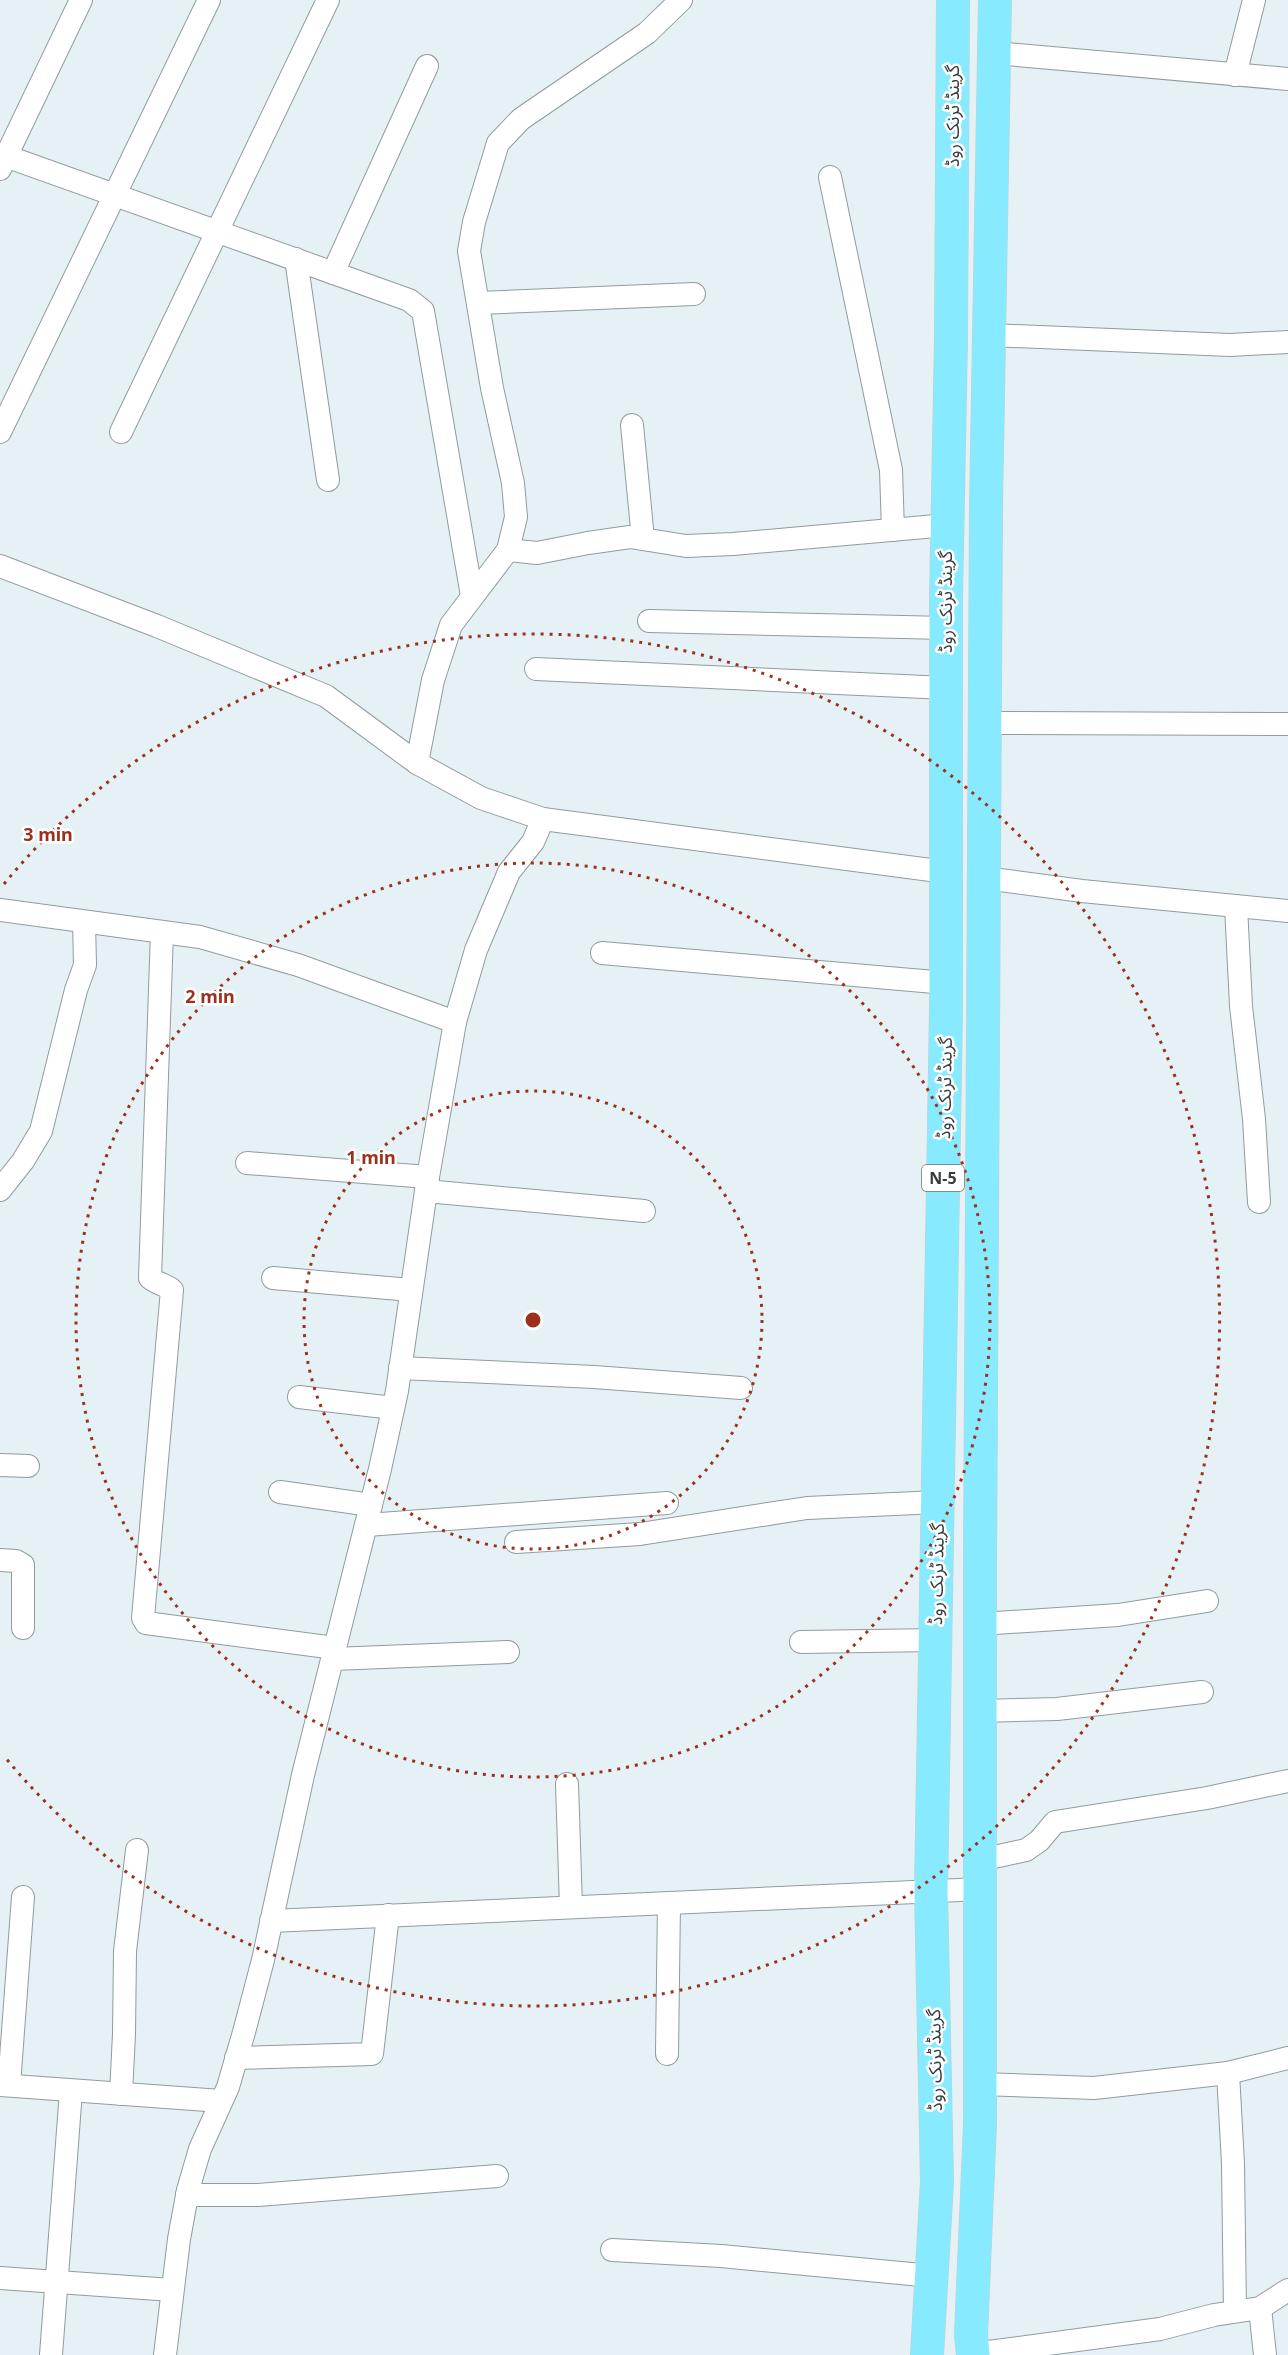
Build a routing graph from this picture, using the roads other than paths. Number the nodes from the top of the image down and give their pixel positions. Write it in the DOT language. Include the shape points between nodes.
graph roads {
  1 [pos="81,0"];
  2 [pos="209,0"];
  3 [pos="328,0"];
  4 [pos="681,0"];
  5 [pos="953,0"];
  6 [pos="995,0"];
  7 [pos="1254,0"];
  8 [pos="995,53"];
  9 [pos="427,66"];
  10 [pos="1235,75"];
  11 [pos="1288,79"];
  12 [pos="2,160"];
  13 [pos="830,177"];
  14 [pos="114,194"];
  15 [pos="218,231"];
  16 [pos="296,259"];
  17 [pos="333,273"];
  18 [pos="694,294"];
  19 [pos="478,303"];
  20 [pos="990,335"];
  21 [pos="1288,342"];
  22 [pos="632,425"];
  23 [pos="0,432"];
  24 [pos="121,432"];
  25 [pos="328,480"];
  26 [pos="947,525"];
  27 [pos="893,530"];
  28 [pos="643,540"];
  29 [pos="508,550"];
  30 [pos="0,566"];
  31 [pos="472,596"];
  32 [pos="650,621"];
  33 [pos="946,628"];
  34 [pos="536,669"];
  35 [pos="946,688"];
  36 [pos="985,723"];
  37 [pos="1288,724"];
  38 [pos="417,763"];
  39 [pos="543,819"];
  40 [pos="946,872"];
  41 [pos="985,878"];
  42 [pos="1236,906"];
  43 [pos="0,910"];
  44 [pos="1288,911"];
  45 [pos="84,922"];
  46 [pos="162,932"];
  47 [pos="602,953"];
  48 [pos="946,983"];
  49 [pos="455,1022"];
  50 [pos="247,1163"];
  51 [pos="427,1184"];
  52 [pos="0,1190"];
  53 [pos="1259,1202"];
  54 [pos="644,1212"];
  55 [pos="273,1278"];
  56 [pos="411,1290"];
  57 [pos="400,1368"];
  58 [pos="586,1377"];
  59 [pos="741,1388"];
  60 [pos="299,1397"];
  61 [pos="393,1408"];
  62 [pos="0,1465"];
  63 [pos="28,1466"];
  64 [pos="280,1492"];
  65 [pos="938,1502"];
  66 [pos="667,1503"];
  67 [pos="369,1515"];
  68 [pos="516,1542"];
  69 [pos="0,1560"];
  70 [pos="1208,1601"];
  71 [pos="980,1624"];
  72 [pos="23,1628"];
  73 [pos="936,1640"];
  74 [pos="801,1642"];
  75 [pos="508,1652"];
  76 [pos="334,1654"];
  77 [pos="1202,1692"];
  78 [pos="980,1711"];
  79 [pos="1288,1781"];
  80 [pos="567,1784"];
  81 [pos="137,1850"];
  82 [pos="980,1874"];
  83 [pos="931,1891"];
  84 [pos="23,1897"];
  85 [pos="669,1903"];
  86 [pos="571,1907"];
  87 [pos="388,1916"];
  88 [pos="271,1921"];
  89 [pos="667,2054"];
  90 [pos="236,2058"];
  91 [pos="1288,2058"];
  92 [pos="1228,2073"];
  93 [pos="980,2084"];
  94 [pos="4,2085"];
  95 [pos="71,2091"];
  96 [pos="121,2094"];
  97 [pos="221,2101"];
  98 [pos="497,2176"];
  99 [pos="188,2195"];
  100 [pos="612,2250"];
  101 [pos="932,2276"];
  102 [pos="0,2278"];
  103 [pos="56,2282"];
  104 [pos="172,2290"];
  105 [pos="1288,2290"];
  106 [pos="1260,2308"];
  107 [pos="1235,2311"];
  108 [pos="973,2354"];
  109 [pos="51,2355"];
  110 [pos="165,2355"];
  111 [pos="927,2355"];
  112 [pos="1265,2355"];
  1 -- 12 [label="street"];
  2 -- 14 [label="street"];
  3 -- 15 [label="street"];
  4 -- 19 [label="street" via="647,33 521,119 498,143 469,251"];
  5 -- 26 [label="highway, گرینڈ ٹرنک روڈ / N-5"];
  6 -- 8 [label="highway, گرینڈ ٹرنک روڈ / N-5"];
  7 -- 10 [label="street"];
  8 -- 10 [label="street"];
  8 -- 20 [label="highway, گرینڈ ٹرنک روڈ / N-5"];
  9 -- 17 [label="street"];
  10 -- 11 [label="street"];
  12 -- 14 [label="street"];
  13 -- 27 [label="street" via="891,470"];
  14 -- 15 [label="street"];
  14 -- 23 [label="street"];
  15 -- 16 [label="street"];
  15 -- 24 [label="street"];
  16 -- 17 [label="street"];
  16 -- 25 [label="street"];
  17 -- 31 [label="street" via="409,300 423,311"];
  18 -- 19 [label="street"];
  19 -- 29 [label="street" via="513,483 516,517"];
  20 -- 21 [label="street" via="1230,345"];
  20 -- 36 [label="highway, گرینڈ ٹرنک روڈ / N-5"];
  22 -- 28 [label="street"];
  26 -- 27 [label="street"];
  26 -- 33 [label="highway, گرینڈ ٹرنک روڈ / N-5"];
  27 -- 28 [label="street" via="686,546"];
  28 -- 29 [label="street" via="630,537 537,553"];
  29 -- 31 [label="street"];
  30 -- 38 [label="street" via="326,696"];
  31 -- 38 [label="street" via="447,636 433,680"];
  32 -- 33 [label="street"];
  33 -- 35 [label="highway, گرینڈ ٹرنک روڈ / N-5"];
  34 -- 35 [label="street"];
  35 -- 40 [label="highway, گرینڈ ٹرنک روڈ / N-5"];
  36 -- 37 [label="street"];
  36 -- 41 [label="highway, گرینڈ ٹرنک روڈ / N-5"];
  38 -- 39 [label="street" via="481,798"];
  39 -- 40 [label="street"];
  39 -- 49 [label="street" via="533,842 509,872 476,950"];
  40 -- 48 [label="highway, گرینڈ ٹرنک روڈ / N-5"];
  41 -- 42 [label="street"];
  41 -- 71 [label="highway, گرینڈ ٹرنک روڈ / N-5"];
  42 -- 44 [label="street"];
  42 -- 53 [label="street"];
  43 -- 45 [label="street"];
  45 -- 46 [label="street"];
  45 -- 52 [label="street" via="85,965 41,1131"];
  46 -- 49 [label="street" via="200,937 298,965"];
  46 -- 76 [label="street" via="150,1278 172,1290 143,1618 146,1623"];
  47 -- 48 [label="street"];
  48 -- 65 [label="highway, گرینڈ ٹرنک روڈ / N-5"];
  49 -- 51 [label="street"];
  50 -- 51 [label="street"];
  51 -- 54 [label="street"];
  51 -- 56 [label="street"];
  55 -- 56 [label="street"];
  56 -- 57 [label="street"];
  57 -- 58 [label="street"];
  57 -- 59 [label="street"];
  57 -- 61 [label="street"];
  60 -- 61 [label="street"];
  61 -- 67 [label="street"];
  62 -- 63 [label="street"];
  64 -- 67 [label="street"];
  65 -- 68 [label="street" via="807,1508 640,1534"];
  65 -- 73 [label="highway, گرینڈ ٹرنک روڈ / N-5"];
  66 -- 67 [label="street"];
  67 -- 76 [label="street"];
  69 -- 72 [label="street" via="23,1565"];
  70 -- 71 [label="street" via="1118,1616"];
  71 -- 78 [label="highway, گرینڈ ٹرنک روڈ / N-5"];
  73 -- 74 [label="street"];
  73 -- 83 [label="highway, گرینڈ ٹرنک روڈ / N-5"];
  75 -- 76 [label="street"];
  76 -- 88 [label="street"];
  77 -- 78 [label="street" via="1057,1709"];
  78 -- 82 [label="highway, گرینڈ ٹرنک روڈ / N-5"];
  79 -- 82 [label="street" via="1055,1822 1039,1841"];
  80 -- 86 [label="street"];
  81 -- 96 [label="street" via="125,1951"];
  82 -- 83 [label="street"];
  82 -- 93 [label="highway, گرینڈ ٹرنک روڈ / N-5"];
  83 -- 85 [label="street"];
  83 -- 101 [label="highway, گرینڈ ٹرنک روڈ / N-5" via="937,2181"];
  84 -- 94 [label="street"];
  85 -- 86 [label="street"];
  85 -- 89 [label="street"];
  86 -- 87 [label="street"];
  87 -- 88 [label="street"];
  87 -- 90 [label="street" via="372,2054"];
  88 -- 90 [label="street"];
  90 -- 97 [label="street"];
  91 -- 92 [label="street"];
  92 -- 93 [label="street" via="1094,2088"];
  92 -- 107 [label="street"];
  93 -- 108 [label="highway, گرینڈ ٹرنک روڈ / N-5"];
  94 -- 95 [label="street"];
  95 -- 96 [label="street"];
  95 -- 103 [label="street"];
  96 -- 97 [label="street"];
  97 -- 99 [label="street" via="200,2149"];
  98 -- 99 [label="street" via="258,2195"];
  99 -- 104 [label="street"];
  100 -- 101 [label="street"];
  101 -- 111 [label="highway, گرینڈ ٹرنک روڈ / N-5"];
  102 -- 103 [label="street"];
  103 -- 104 [label="street"];
  103 -- 109 [label="street"];
  104 -- 110 [label="street"];
  105 -- 106 [label="street"];
  106 -- 107 [label="street"];
  106 -- 112 [label="street"];
  107 -- 108 [label="street" via="1160,2329"];
}
